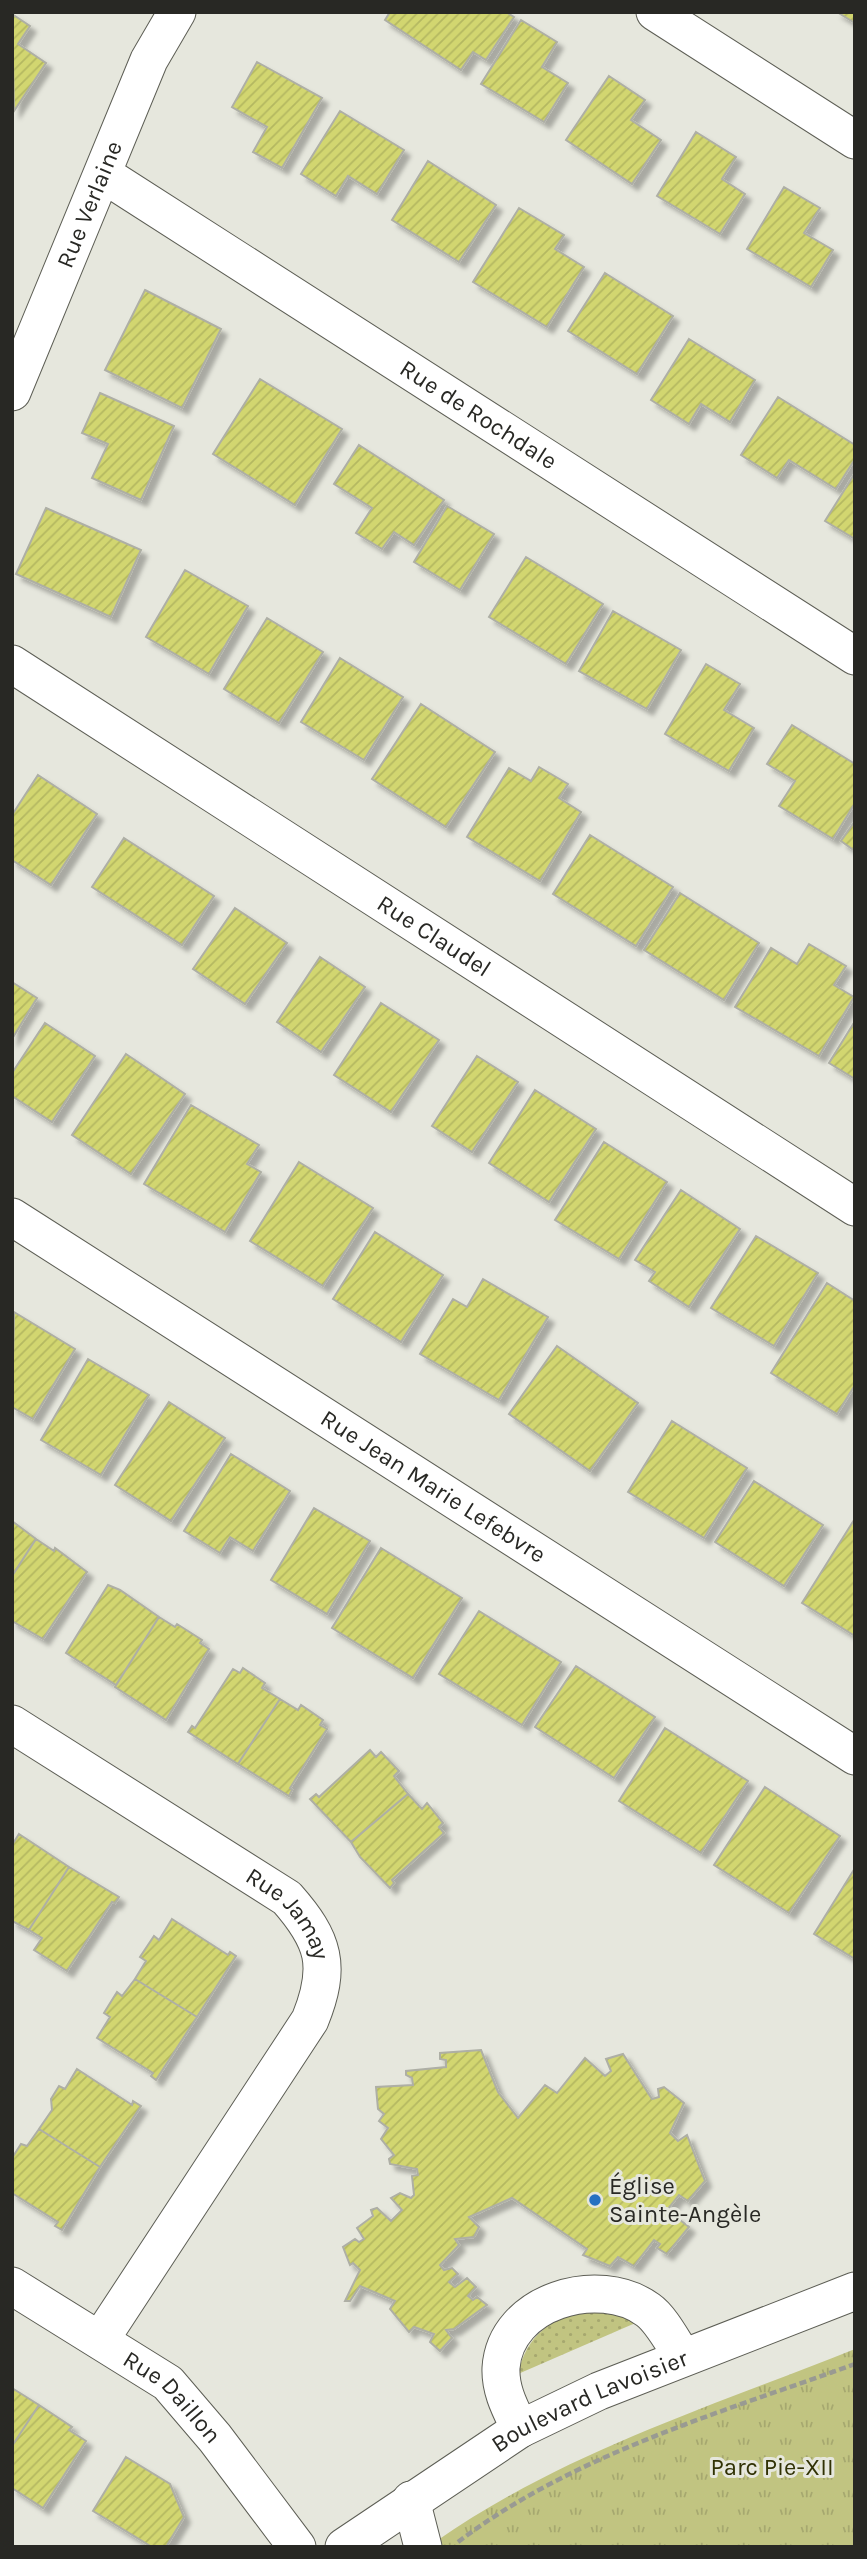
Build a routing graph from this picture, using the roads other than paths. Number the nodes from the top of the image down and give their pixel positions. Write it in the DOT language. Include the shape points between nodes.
graph roads {
  1 [pos="655,12"];
  2 [pos="170,14"];
  3 [pos="855,140"];
  4 [pos="103,174"];
  5 [pos="12,393"];
  6 [pos="855,656"];
  7 [pos="12,664"];
  8 [pos="855,1207"];
  9 [pos="12,1217"];
  10 [pos="12,1724"];
  11 [pos="855,1756"];
  12 [pos="12,2286"];
  13 [pos="855,2291"];
  14 [pos="100,2340"];
  15 [pos="683,2357"];
  16 [pos="520,2429"];
  17 [pos="411,2500"];
  18 [pos="297,2547"];
  19 [pos="344,2547"];
  20 [pos="423,2547"];
  1 -- 3 [label="street"];
  2 -- 4 [label="street, Rue Verlaine"];
  4 -- 5 [label="street, Rue Verlaine"];
  4 -- 6 [label="street, Rue de Rochdale"];
  7 -- 8 [label="street, Rue Claudel"];
  9 -- 11 [label="street, Rue Jean Marie Lefebvre"];
  10 -- 14 [label="street, Rue Jamay" via="287,1898 312,1926 322,1959 321,1992 310,2020"];
  12 -- 14 [label="street, Rue Daillon"];
  13 -- 15 [label="street, Boulevard Lavoisier"];
  14 -- 18 [label="street, Rue Daillon" via="168,2383"];
  15 -- 16 [label="street, Boulevard Lavoisier"];
  15 -- 16 [label="street" via="650,2310 602,2292 572,2294 524,2321 510,2341 501,2367 503,2392"];
  16 -- 17 [label="street, Boulevard Lavoisier"];
  17 -- 19 [label="street, Boulevard Lavoisier"];
  17 -- 20 [label="street"];
}
